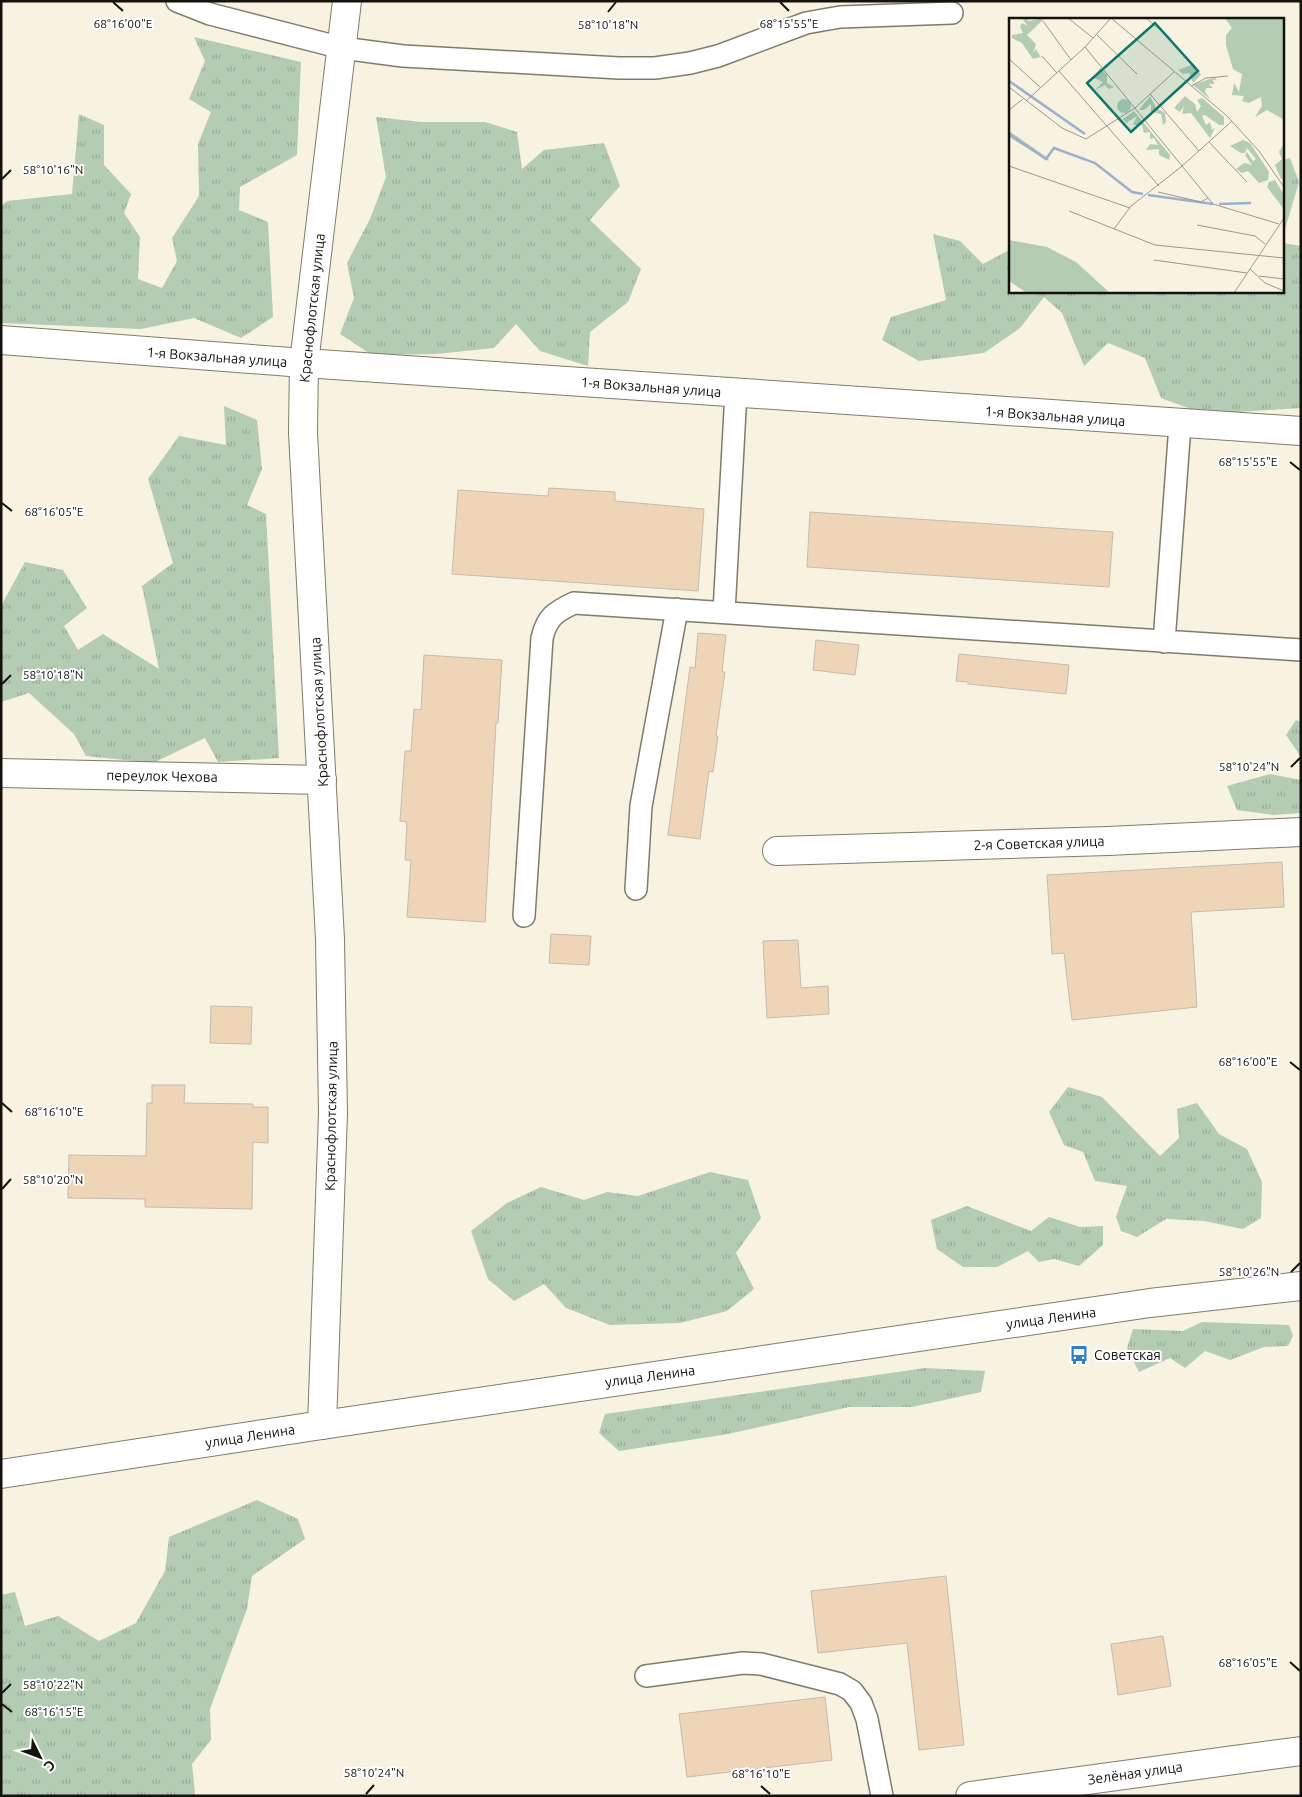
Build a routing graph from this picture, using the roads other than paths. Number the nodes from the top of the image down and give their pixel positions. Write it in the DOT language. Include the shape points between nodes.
graph roads {
  1 [pos="178,1"];
  2 [pos="347,1"];
  3 [pos="236,11"];
  4 [pos="952,12"];
  5 [pos="342,48"];
  6 [pos="1,340"];
  7 [pos="304,364"];
  8 [pos="736,392"];
  9 [pos="1180,425"];
  10 [pos="1301,431"];
  11 [pos="677,609"];
  12 [pos="724,612"];
  13 [pos="1164,642"];
  14 [pos="1301,650"];
  15 [pos="1,773"];
  16 [pos="322,780"];
  17 [pos="1301,832"];
  18 [pos="777,850"];
  19 [pos="636,889"];
  20 [pos="524,916"];
  21 [pos="1301,1286"];
  22 [pos="322,1425"];
  23 [pos="1,1474"];
  24 [pos="646,1676"];
  25 [pos="1301,1751"];
  26 [pos="882,1796"];
  27 [pos="970,1796"];
  1 -- 3 [label="lane" via="210,14"];
  2 -- 5 [label="street, Краснофлотская улица"];
  3 -- 5 [label="lane"];
  4 -- 5 [label="lane" via="840,17 815,22 690,64 655,68 413,56"];
  5 -- 7 [label="street, Краснофлотская улица"];
  6 -- 7 [label="street, 1-я Вокзальная улица"];
  7 -- 8 [label="street, 1-я Вокзальная улица"];
  7 -- 16 [label="street, Краснофлотская улица" via="303,433"];
  8 -- 9 [label="street, 1-я Вокзальная улица"];
  8 -- 12 [label="lane"];
  9 -- 10 [label="street, 1-я Вокзальная улица"];
  9 -- 13 [label="lane"];
  11 -- 12 [label="lane"];
  11 -- 19 [label="lane" via="641,806"];
  11 -- 20 [label="lane" via="574,603 558,610 546,622 542,638"];
  12 -- 13 [label="lane"];
  13 -- 14 [label="lane"];
  15 -- 16 [label="street, переулок Чехова"];
  16 -- 22 [label="street, Краснофлотская улица" via="330,939 333,1112"];
  17 -- 18 [label="street, 2-я Советская улица"];
  21 -- 22 [label="street, улица Ленина" via="1140,1305"];
  22 -- 23 [label="street, улица Ленина"];
  24 -- 26 [label="lane" via="743,1663 761,1664 840,1684 856,1697 867,1719"];
  25 -- 27 [label="street, Зелёная улица"];
}
